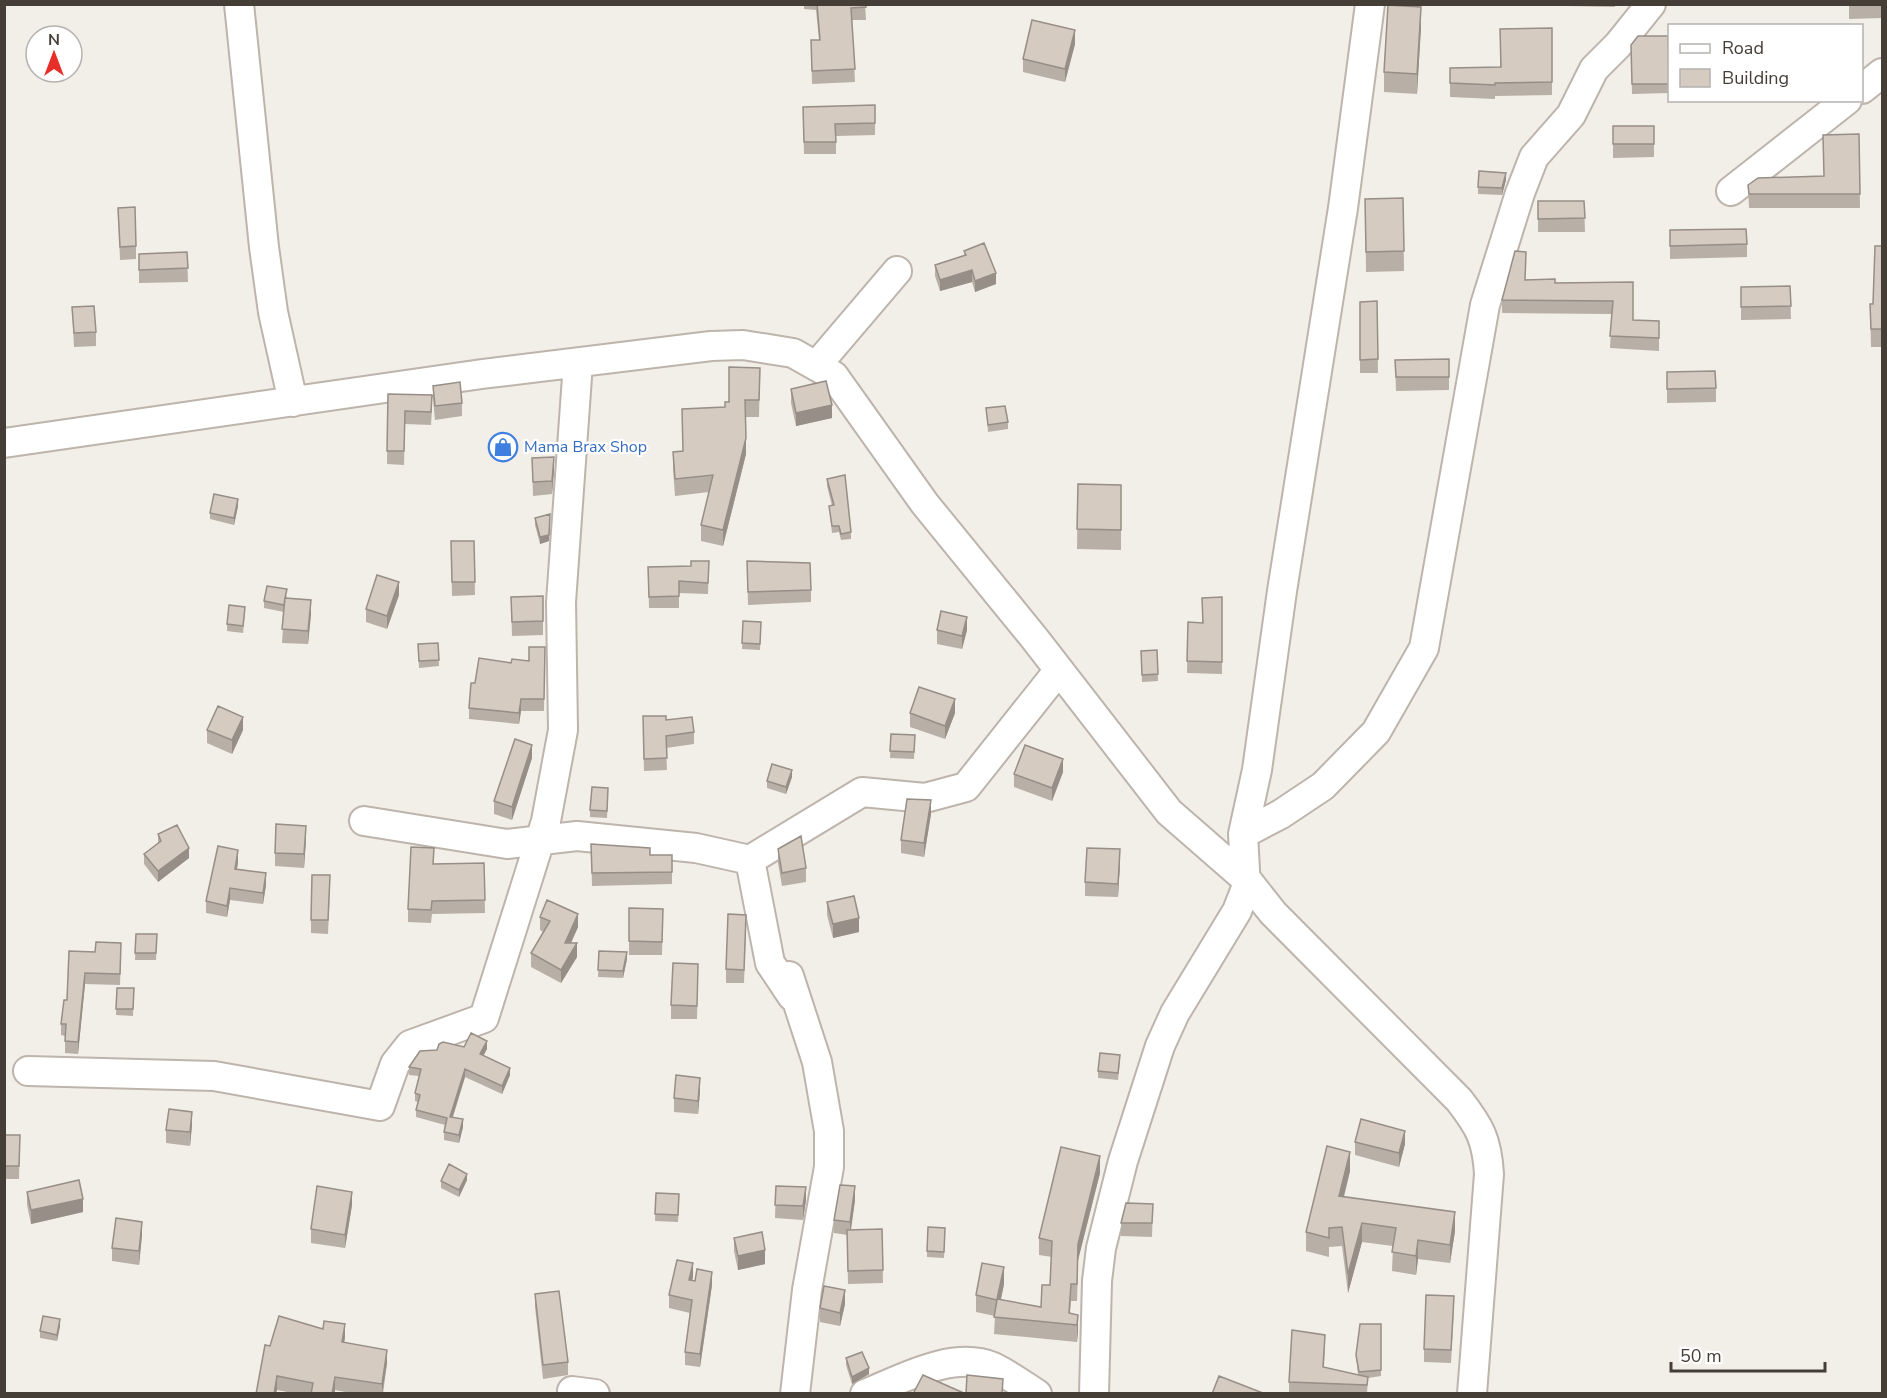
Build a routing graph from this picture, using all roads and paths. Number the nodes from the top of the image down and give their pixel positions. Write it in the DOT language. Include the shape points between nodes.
graph roads {
  1 [pos="1370,4"];
  2 [pos="1651,4"];
  3 [pos="237,8"];
  4 [pos="1882,73"];
  5 [pos="1863,88"];
  6 [pos="1844,102"];
  7 [pos="1731,191"];
  8 [pos="897,271"];
  9 [pos="578,363"];
  10 [pos="817,365"];
  11 [pos="293,402"];
  12 [pos="4,443"];
  13 [pos="1059,670"];
  14 [pos="364,821"];
  15 [pos="1243,834"];
  16 [pos="539,840"];
  17 [pos="750,860"];
  18 [pos="1247,879"];
  19 [pos="789,976"];
  20 [pos="801,1009"];
  21 [pos="28,1071"];
  22 [pos="795,1394"];
  23 [pos="866,1394"];
  24 [pos="1037,1394"];
  25 [pos="1094,1394"];
  26 [pos="1472,1394"];
  1 -- 15 [label="street" via="1343,208 1257,770"];
  2 -- 15 [label="street" via="1594,69 1571,115 1534,157 1520,193 1485,305 1424,648 1376,732 1323,786"];
  3 -- 11 [label="street" via="273,312"];
  4 -- 5 [label="street"];
  6 -- 7 [label="street"];
  8 -- 10 [label="street"];
  9 -- 10 [label="street" via="743,345 793,353"];
  9 -- 11 [label="street"];
  9 -- 16 [label="street" via="561,602 563,730"];
  10 -- 13 [label="street" via="834,375 852,397 925,504"];
  11 -- 12 [label="street"];
  13 -- 17 [label="street" via="966,787 925,798 862,792"];
  13 -- 18 [label="street" via="1169,812"];
  14 -- 16 [label="street" via="507,844"];
  15 -- 18 [label="street"];
  16 -- 17 [label="street" via="577,836 696,848"];
  16 -- 21 [label="street" via="484,1018 410,1045 395,1064 380,1106 214,1076"];
  17 -- 20 [label="street" via="770,963"];
  18 -- 25 [label="street" via="1240,904 1175,1013 1160,1046 1123,1161 1101,1248"];
  18 -- 26 [label="street" via="1274,913 1459,1100 1480,1127 1489,1174"];
  19 -- 20 [label="street"];
  20 -- 22 [label="street" via="817,1062 829,1131 830,1167 807,1290"];
  23 -- 24 [label="street" via="930,1367 959,1363 992,1366"];
}
